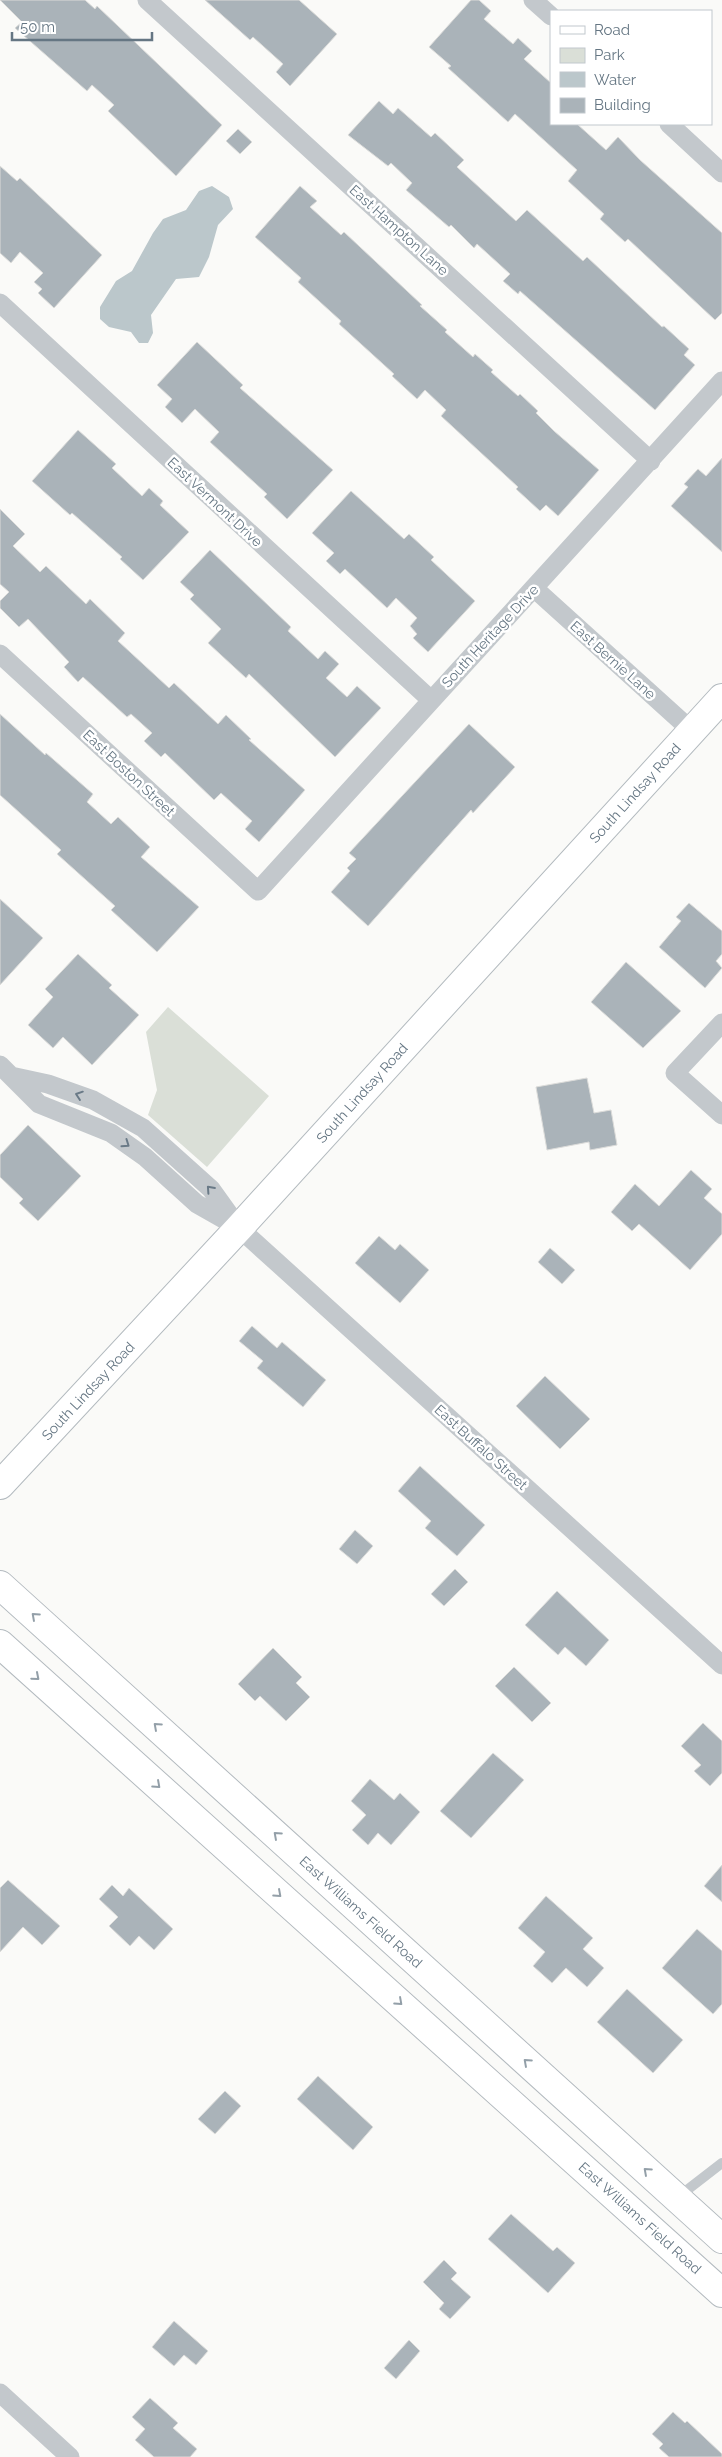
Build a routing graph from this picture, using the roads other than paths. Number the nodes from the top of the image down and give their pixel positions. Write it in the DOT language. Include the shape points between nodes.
graph roads {
  1 [pos="147,0"];
  2 [pos="534,0"];
  3 [pos="550,15"];
  4 [pos="670,125"];
  5 [pos="722,173"];
  6 [pos="0,303"];
  7 [pos="722,381"];
  8 [pos="651,461"];
  9 [pos="535,589"];
  10 [pos="0,654"];
  11 [pos="722,698"];
  12 [pos="431,700"];
  13 [pos="692,731"];
  14 [pos="258,891"];
  15 [pos="722,1023"];
  16 [pos="4,1076"];
  17 [pos="722,1115"];
  18 [pos="239,1228"];
  19 [pos="0,1485"];
  20 [pos="0,1584"];
  21 [pos="0,1644"];
  22 [pos="722,1665"];
  23 [pos="722,2163"];
  24 [pos="677,2198"];
  25 [pos="722,2239"];
  26 [pos="722,2293"];
  27 [pos="0,2393"];
  28 [pos="70,2457"];
  1 -- 8 [label="street, East Hampton Lane"];
  2 -- 3 [label="street"];
  4 -- 5 [label="street"];
  6 -- 12 [label="street, East Vermont Drive"];
  7 -- 8 [label="street, South Heritage Drive"];
  8 -- 9 [label="street, South Heritage Drive"];
  9 -- 12 [label="street, South Heritage Drive"];
  9 -- 13 [label="street, East Bernie Lane"];
  10 -- 14 [label="street, East Boston Street"];
  11 -- 13 [label="main road, South Lindsay Road"];
  12 -- 14 [label="street, South Heritage Drive"];
  13 -- 18 [label="main road, South Lindsay Road"];
  15 -- 17 [label="street" via="675,1073"];
  16 -- 18 [label="street, East Buffalo Street" via="39,1104 111,1133 144,1157 197,1204"];
  18 -- 19 [label="main road, South Lindsay Road"];
  18 -- 22 [label="street, East Buffalo Street"];
  24 -- 20 [label="main road, East Williams Field Road, one-way"];
  21 -- 26 [label="main road, East Williams Field Road, one-way"];
  23 -- 24 [label="lane"];
  24 -- 25 [label="main road, East Williams Field Road"];
  27 -- 28 [label="street"];
}
